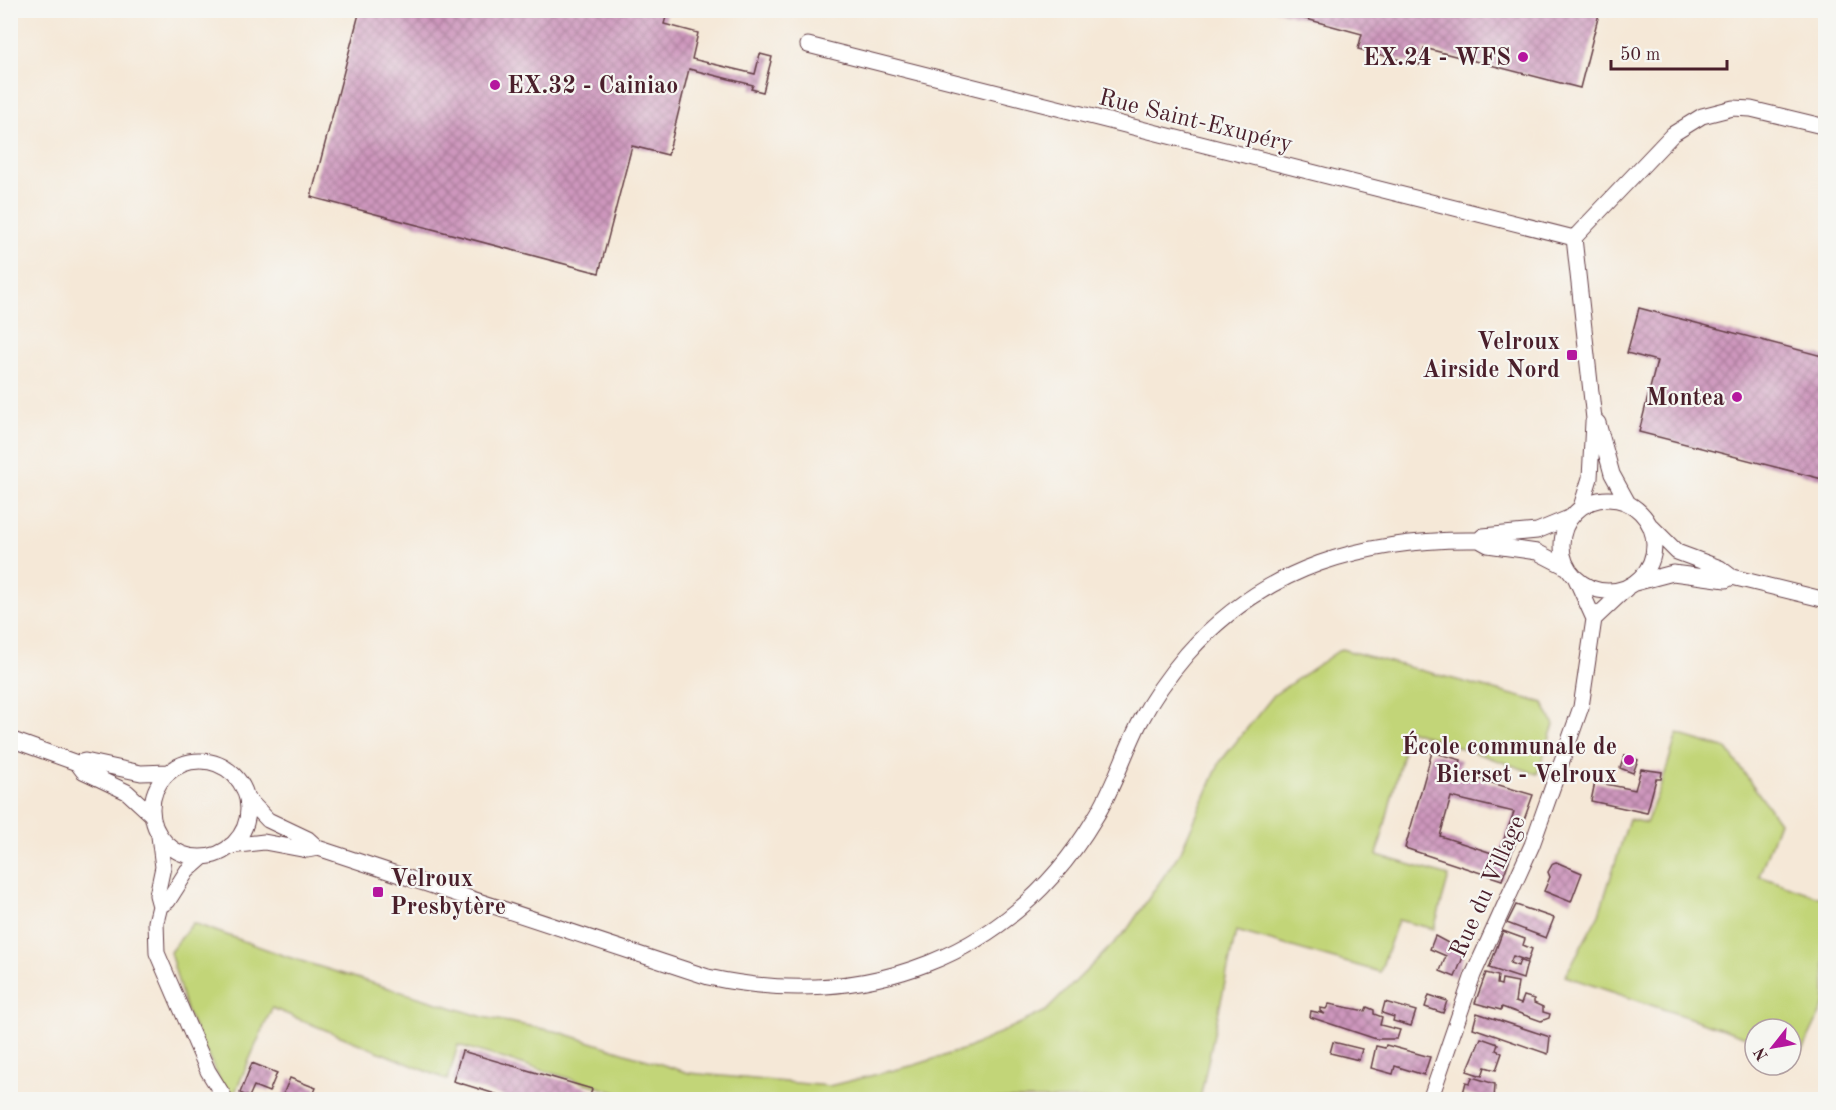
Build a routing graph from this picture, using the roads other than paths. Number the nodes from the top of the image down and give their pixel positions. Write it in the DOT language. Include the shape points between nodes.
graph roads {
  1 [pos="808,45"];
  2 [pos="1826,127"];
  3 [pos="1574,238"];
  4 [pos="1594,419"];
  5 [pos="1628,503"];
  6 [pos="1576,512"];
  7 [pos="1649,524"];
  8 [pos="1479,540"];
  9 [pos="1572,574"];
  10 [pos="1732,577"];
  11 [pos="1631,585"];
  12 [pos="1826,600"];
  13 [pos="1594,619"];
  14 [pos="10,739"];
  15 [pos="78,763"];
  16 [pos="168,772"];
  17 [pos="247,798"];
  18 [pos="152,815"];
  19 [pos="159,835"];
  20 [pos="230,846"];
  21 [pos="318,848"];
  22 [pos="203,857"];
  23 [pos="160,906"];
  24 [pos="226,1100"];
  25 [pos="1430,1100"];
  1 -- 3 [label="street, Rue Saint-Exupéry"];
  2 -- 3 [label="street" via="1751,109 1733,108 1702,116 1673,134"];
  3 -- 4 [label="street"];
  4 -- 5 [label="street" via="1615,483"];
  4 -- 6 [label="street" via="1590,478"];
  5 -- 6 [label="street" via="1594,501"];
  5 -- 7 [label="street"];
  6 -- 8 [label="street" via="1537,531 1483,536"];
  6 -- 9 [label="street" via="1564,530 1562,544"];
  7 -- 10 [label="street" via="1677,552 1720,568"];
  7 -- 11 [label="street" via="1653,537 1651,563"];
  8 -- 9 [label="street" via="1488,545 1537,552"];
  8 -- 21 [label="street" via="1414,540 1337,556 1295,573 1236,609 1189,652 1162,687 1140,721 1097,816 1043,886 1007,918 967,944 918,968 884,978 846,985 786,988 708,977"];
  9 -- 11 [label="street" via="1601,591"];
  9 -- 13 [label="street"];
  10 -- 11 [label="street" via="1726,580 1673,573"];
  10 -- 12 [label="street"];
  11 -- 13 [label="street"];
  13 -- 25 [label="street, Rue du Village" via="1581,707 1568,747 1532,845 1473,975"];
  14 -- 15 [label="street"];
  15 -- 16 [label="street" via="85,761 141,773"];
  15 -- 18 [label="street" via="83,771 134,797"];
  16 -- 17 [label="street" via="186,762 217,763 236,777"];
  16 -- 18 [label="street" via="153,793"];
  17 -- 20 [label="street" via="246,824"];
  17 -- 21 [label="street" via="268,820"];
  18 -- 19 [label="street"];
  19 -- 22 [label="street" via="178,852"];
  19 -- 23 [label="street"];
  20 -- 21 [label="street" via="264,842 308,850"];
  20 -- 22 [label="street"];
  22 -- 23 [label="street"];
  23 -- 24 [label="street" via="155,936 161,968 208,1071"];
}
